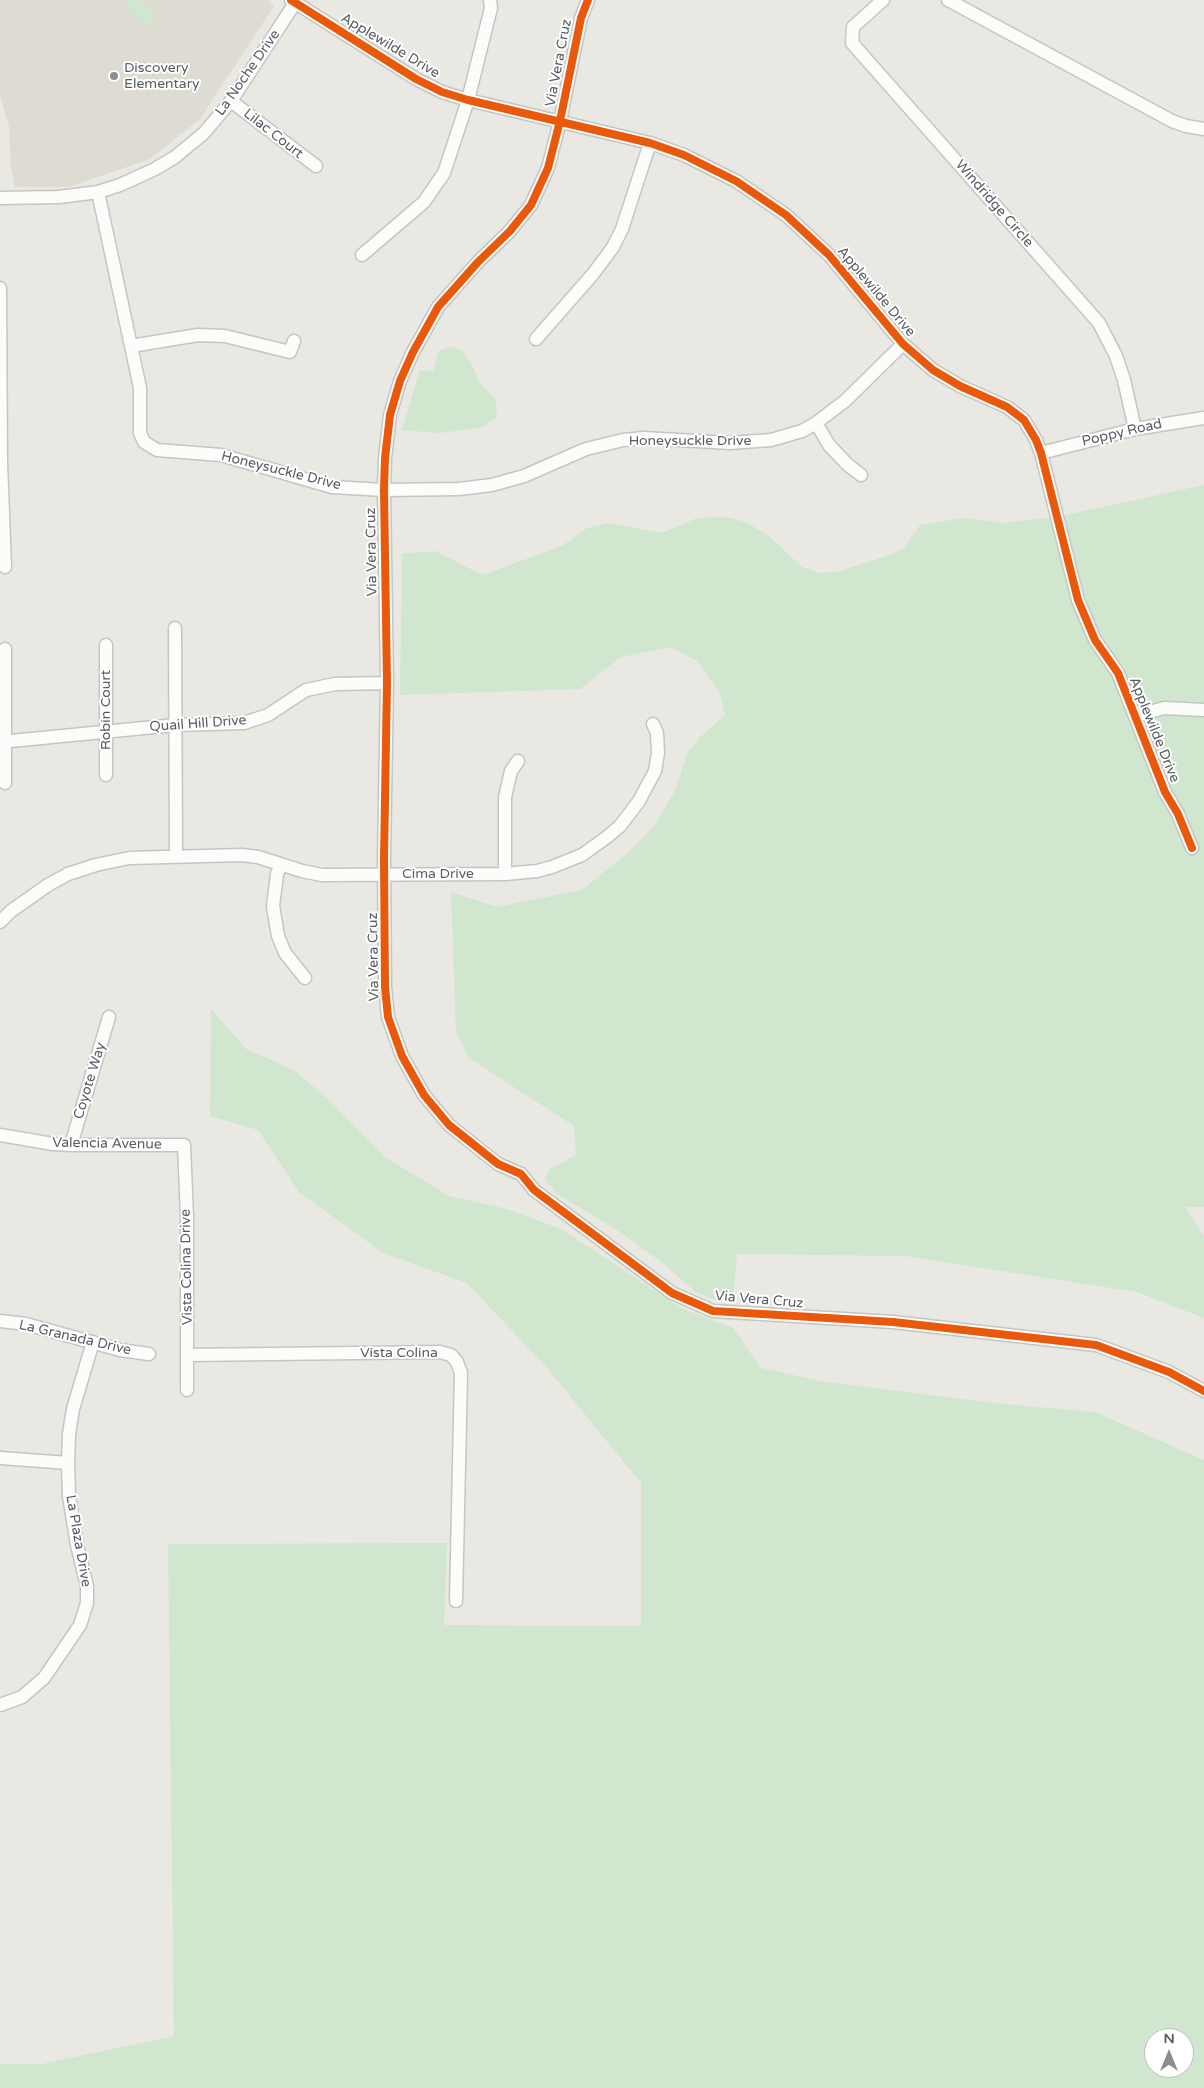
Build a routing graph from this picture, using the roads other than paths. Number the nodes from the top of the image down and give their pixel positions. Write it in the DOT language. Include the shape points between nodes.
graph roads {
  1 [pos="490,0"];
  2 [pos="588,0"];
  3 [pos="883,0"];
  4 [pos="948,0"];
  5 [pos="293,2"];
  6 [pos="468,100"];
  7 [pos="231,101"];
  8 [pos="560,121"];
  9 [pos="1204,129"];
  10 [pos="650,142"];
  11 [pos="316,166"];
  12 [pos="98,192"];
  13 [pos="0,198"];
  14 [pos="362,255"];
  15 [pos="0,288"];
  16 [pos="536,339"];
  17 [pos="294,341"];
  18 [pos="903,344"];
  19 [pos="131,346"];
  20 [pos="1204,418"];
  21 [pos="816,423"];
  22 [pos="1135,429"];
  23 [pos="1041,452"];
  24 [pos="1,461"];
  25 [pos="861,474"];
  26 [pos="384,490"];
  27 [pos="5,567"];
  28 [pos="175,628"];
  29 [pos="106,645"];
  30 [pos="5,649"];
  31 [pos="387,683"];
  32 [pos="1204,710"];
  33 [pos="1135,716"];
  34 [pos="653,724"];
  35 [pos="174,725"];
  36 [pos="106,731"];
  37 [pos="3,742"];
  38 [pos="518,761"];
  39 [pos="106,775"];
  40 [pos="5,783"];
  41 [pos="1192,848"];
  42 [pos="176,856"];
  43 [pos="281,864"];
  44 [pos="505,874"];
  45 [pos="385,875"];
  46 [pos="0,922"];
  47 [pos="305,978"];
  48 [pos="109,1017"];
  49 [pos="0,1135"];
  50 [pos="71,1145"];
  51 [pos="184,1145"];
  52 [pos="0,1321"];
  53 [pos="93,1342"];
  54 [pos="149,1354"];
  55 [pos="188,1355"];
  56 [pos="187,1390"];
  57 [pos="1204,1390"];
  58 [pos="0,1458"];
  59 [pos="68,1463"];
  60 [pos="456,1602"];
  61 [pos="0,1705"];
  1 -- 6 [label="street" via="491,8"];
  2 -- 8 [label="street, Via Vera Cruz" via="581,18"];
  3 -- 22 [label="street, Windridge Circle" via="853,27 852,44 1099,323 1116,356"];
  4 -- 9 [label="street" via="1172,120"];
  5 -- 6 [label="street, Applewilde Drive" via="416,80"];
  5 -- 7 [label="street, La Noche Drive"];
  6 -- 8 [label="street, Applewilde Drive"];
  6 -- 14 [label="street" via="444,173 424,202"];
  7 -- 11 [label="street, Lilac Court"];
  7 -- 12 [label="street, La Noche Drive" via="204,133 174,157 129,181"];
  8 -- 10 [label="street, Applewilde Drive"];
  8 -- 26 [label="street, Via Vera Cruz" via="548,168 531,205 438,307 413,352 390,415"];
  10 -- 16 [label="street" via="622,229 613,247"];
  10 -- 18 [label="street, Applewilde Drive" via="736,181 786,215 829,255"];
  12 -- 13 [label="street, La Noche Drive" via="59,197"];
  12 -- 19 [label="street, Honeysuckle Drive"];
  15 -- 24 [label="street"];
  17 -- 19 [label="street" via="290,352 225,336 198,334"];
  18 -- 21 [label="street, Honeysuckle Drive"];
  18 -- 23 [label="street, Applewilde Drive" via="933,370 1007,407 1024,420"];
  19 -- 26 [label="street, Honeysuckle Drive" via="140,388 140,433 144,442 157,450 221,455 332,487"];
  20 -- 22 [label="street, Poppy Road"];
  21 -- 25 [label="street" via="829,445"];
  21 -- 26 [label="street, Honeysuckle Drive" via="763,440 730,443 644,438 623,440 586,449 524,476 492,485"];
  22 -- 23 [label="street, Poppy Road"];
  23 -- 33 [label="street, Applewilde Drive" via="1078,600 1095,640 1118,674"];
  24 -- 27 [label="street"];
  26 -- 31 [label="street, Via Vera Cruz"];
  28 -- 35 [label="street"];
  29 -- 36 [label="street, Robin Court"];
  30 -- 37 [label="street"];
  31 -- 35 [label="street, Quail Hill Drive" via="335,684 306,690 268,715 244,723"];
  31 -- 45 [label="street, Via Vera Cruz"];
  32 -- 33 [label="street" via="1164,708"];
  33 -- 41 [label="street, Applewilde Drive" via="1165,792"];
  34 -- 44 [label="street, Cima Drive" via="658,753 655,771 639,801 620,826 582,855 545,869"];
  35 -- 36 [label="street, Quail Hill Drive"];
  35 -- 42 [label="street"];
  36 -- 37 [label="street, Quail Hill Drive"];
  36 -- 39 [label="street, Robin Court"];
  37 -- 40 [label="street"];
  38 -- 44 [label="street" via="505,797"];
  42 -- 43 [label="street, Cima Drive" via="242,855"];
  42 -- 46 [label="street, Cima Drive" via="129,858 68,874 11,911"];
  43 -- 45 [label="street, Cima Drive" via="322,875"];
  43 -- 47 [label="street" via="273,906 278,936 284,953"];
  44 -- 45 [label="street, Cima Drive"];
  45 -- 57 [label="street, Via Vera Cruz" via="388,1017 402,1056 424,1095 449,1124 491,1159 521,1174 534,1190 672,1293 714,1311 893,1322 1096,1345 1170,1372"];
  48 -- 50 [label="street, Coyote Way"];
  49 -- 50 [label="street, Valencia Avenue"];
  50 -- 51 [label="street, Valencia Avenue"];
  51 -- 55 [label="street, Vista Colina Drive"];
  52 -- 53 [label="street, La Granada Drive" via="26,1324"];
  53 -- 54 [label="street, La Granada Drive"];
  53 -- 59 [label="street, La Plaza Drive" via="73,1410"];
  55 -- 56 [label="street, Vista Colina Drive"];
  55 -- 60 [label="street, Vista Colina" via="440,1352 451,1355 461,1373"];
  58 -- 59 [label="street"];
  59 -- 61 [label="street, La Plaza Drive" via="69,1496 87,1586 87,1603 80,1625 44,1678 22,1697"];
}
